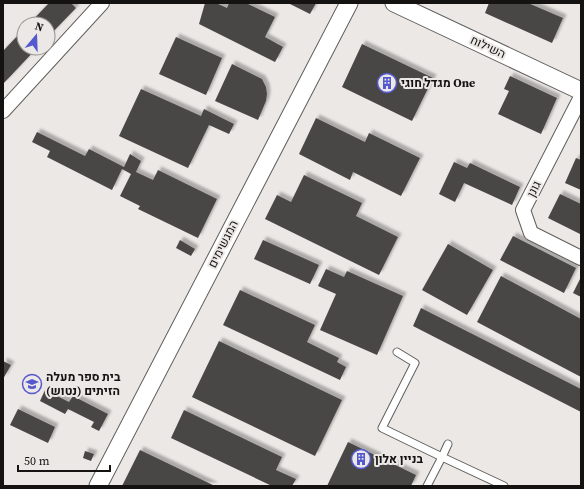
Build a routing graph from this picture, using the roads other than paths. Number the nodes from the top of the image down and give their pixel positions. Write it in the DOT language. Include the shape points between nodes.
graph roads {
  1 [pos="102,3"];
  2 [pos="349,3"];
  3 [pos="394,3"];
  4 [pos="581,91"];
  5 [pos="581,97"];
  6 [pos="3,110"];
  7 [pos="581,258"];
  8 [pos="397,352"];
  9 [pos="448,444"];
  10 [pos="442,457"];
  11 [pos="98,486"];
  12 [pos="427,486"];
  13 [pos="504,486"];
  1 -- 6 [label="street"];
  2 -- 11 [label="street, המגשימים"];
  3 -- 4 [label="street, השילוח"];
  5 -- 7 [label="street, גונן" via="523,210 531,233"];
  8 -- 10 [label="lane" via="415,363 382,428"];
  9 -- 10 [label="lane"];
  10 -- 12 [label="lane"];
  10 -- 13 [label="lane"];
}
